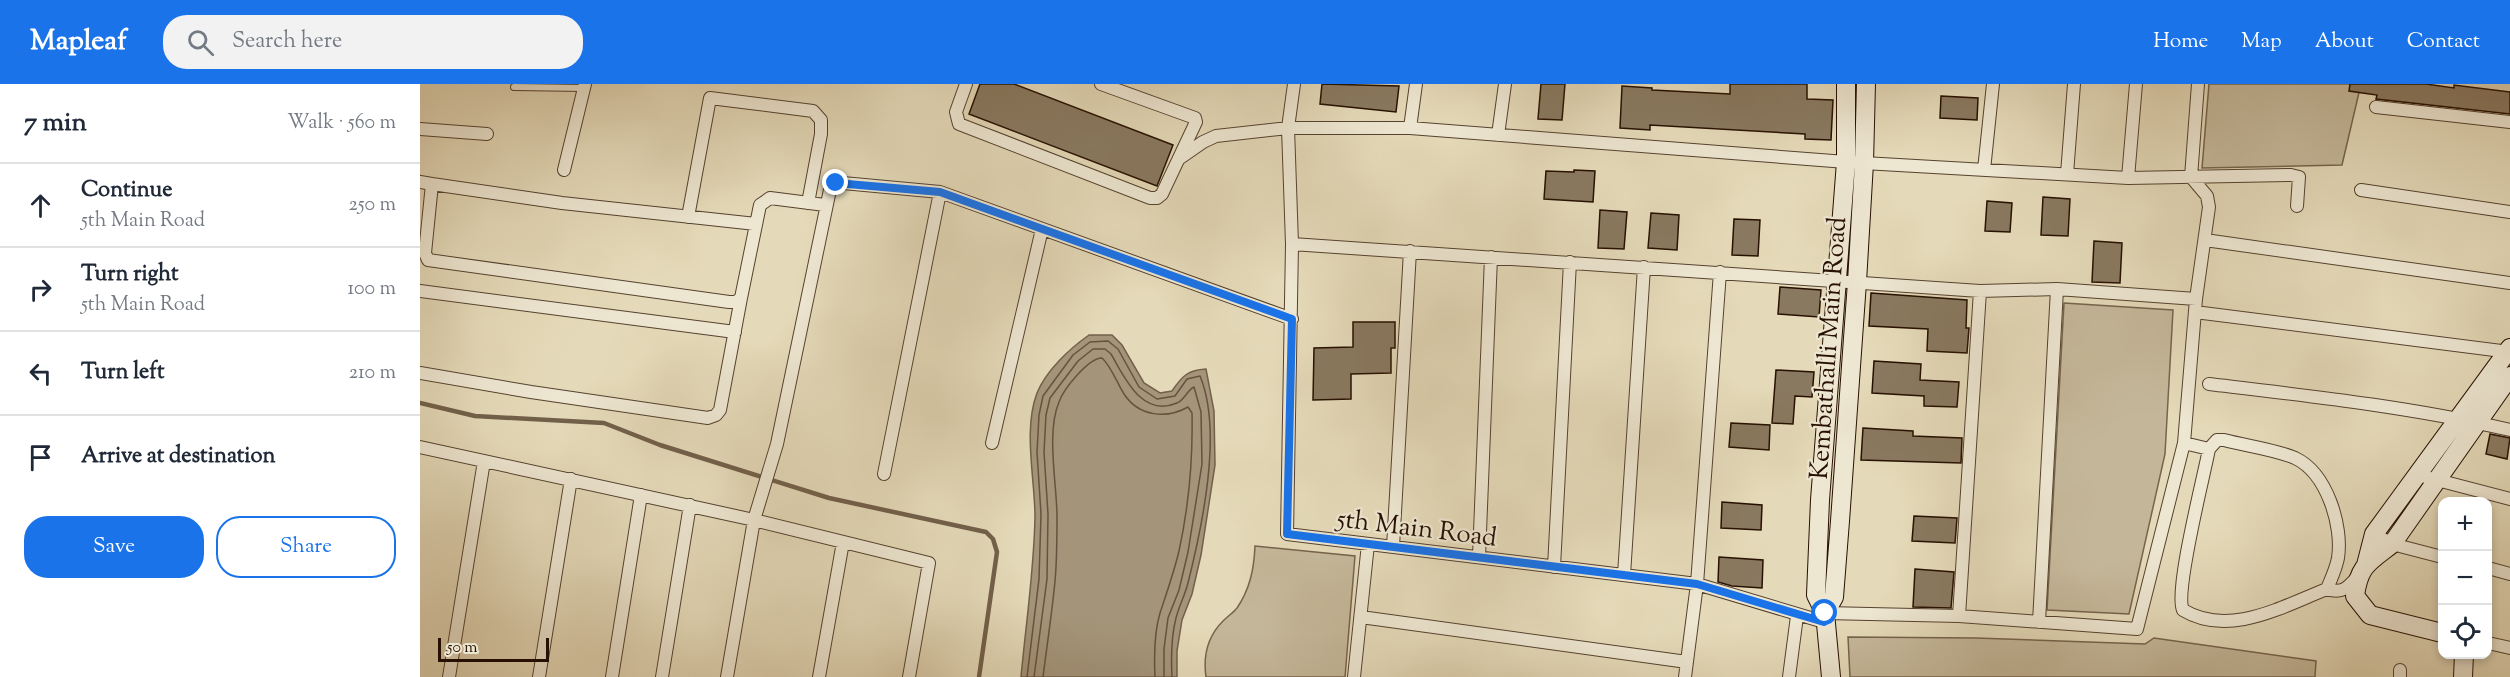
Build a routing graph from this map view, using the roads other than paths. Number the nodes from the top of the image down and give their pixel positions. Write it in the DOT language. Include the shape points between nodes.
graph roads {
  1 [pos="966,84"];
  2 [pos="1101,84"];
  3 [pos="1294,84"];
  4 [pos="1416,84"];
  5 [pos="1505,84"];
  6 [pos="1846,84"];
  7 [pos="1866,84"];
  8 [pos="1993,84"];
  9 [pos="2074,84"];
  10 [pos="2136,84"];
  11 [pos="2198,84"];
  12 [pos="585,86"];
  13 [pos="514,87"];
  14 [pos="2376,107"];
  15 [pos="2510,122"];
  16 [pos="1288,128"];
  17 [pos="1410,128"];
  18 [pos="420,129"];
  19 [pos="487,134"];
  20 [pos="1498,135"];
  21 [pos="1180,158"];
  22 [pos="1846,162"];
  23 [pos="1864,163"];
  24 [pos="564,170"];
  25 [pos="1984,170"];
  26 [pos="2067,174"];
  27 [pos="2191,177"];
  28 [pos="2128,178"];
  29 [pos="426,183"];
  30 [pos="2361,190"];
  31 [pos="940,192"];
  32 [pos="808,203"];
  33 [pos="825,205"];
  34 [pos="2297,206"];
  35 [pos="2510,212"];
  36 [pos="688,217"];
  37 [pos="756,224"];
  38 [pos="1042,229"];
  39 [pos="2205,240"];
  40 [pos="1292,244"];
  41 [pos="1410,252"];
  42 [pos="1491,257"];
  43 [pos="1570,262"];
  44 [pos="1644,267"];
  45 [pos="1720,272"];
  46 [pos="1835,281"];
  47 [pos="1857,282"];
  48 [pos="2510,283"];
  49 [pos="2057,289"];
  50 [pos="420,291"];
  51 [pos="1980,291"];
  52 [pos="741,298"];
  53 [pos="2196,306"];
  54 [pos="1292,319"];
  55 [pos="735,332"];
  56 [pos="2509,351"];
  57 [pos="420,373"];
  58 [pos="2510,376"];
  59 [pos="2209,384"];
  60 [pos="2469,420"];
  61 [pos="2510,430"];
  62 [pos="992,443"];
  63 [pos="2184,443"];
  64 [pos="420,447"];
  65 [pos="2209,449"];
  66 [pos="484,461"];
  67 [pos="884,474"];
  68 [pos="2418,475"];
  69 [pos="571,479"];
  70 [pos="2437,480"];
  71 [pos="642,495"];
  72 [pos="2510,499"];
  73 [pos="690,506"];
  74 [pos="754,520"];
  75 [pos="2374,534"];
  76 [pos="843,542"];
  77 [pos="1368,544"];
  78 [pos="2392,544"];
  79 [pos="1393,547"];
  80 [pos="2438,556"];
  81 [pos="1479,557"];
  82 [pos="1554,567"];
  83 [pos="2492,569"];
  84 [pos="2362,571"];
  85 [pos="2510,574"];
  86 [pos="1624,575"];
  87 [pos="1697,584"];
  88 [pos="2327,589"];
  89 [pos="1797,616"];
  90 [pos="1959,616"];
  91 [pos="1360,617"];
  92 [pos="1825,618"];
  93 [pos="2039,622"];
  94 [pos="2438,632"];
  95 [pos="2492,644"];
  96 [pos="2510,648"];
  97 [pos="2464,659"];
  98 [pos="1687,663"];
  99 [pos="449,677"];
  100 [pos="539,677"];
  101 [pos="612,677"];
  102 [pos="662,677"];
  103 [pos="727,677"];
  104 [pos="819,677"];
  105 [pos="909,677"];
  106 [pos="1354,677"];
  107 [pos="1685,677"];
  108 [pos="1789,677"];
  109 [pos="1832,677"];
  110 [pos="2463,677"];
  1 -- 21 [label="street" via="956,112 959,124 1150,198 1162,194"];
  2 -- 21 [label="street" via="1195,118"];
  3 -- 16 [label="street, 5th Main Road"];
  4 -- 17 [label="street"];
  5 -- 20 [label="street"];
  6 -- 22 [label="street, Kembathalli Main Road"];
  7 -- 23 [label="street, Kembathalli Main Road"];
  8 -- 25 [label="street"];
  9 -- 26 [label="street"];
  10 -- 28 [label="street"];
  11 -- 27 [label="street"];
  12 -- 13 [label="lane"];
  12 -- 24 [label="street"];
  14 -- 15 [label="street"];
  16 -- 17 [label="street"];
  16 -- 21 [label="street" via="1216,136"];
  16 -- 40 [label="street, 5th Main Road"];
  17 -- 20 [label="street"];
  18 -- 19 [label="street"];
  20 -- 22 [label="street"];
  22 -- 23 [label="street"];
  22 -- 46 [label="street, Kembathalli Main Road"];
  23 -- 25 [label="street"];
  23 -- 47 [label="street, Kembathalli Main Road"];
  25 -- 26 [label="street"];
  26 -- 28 [label="street"];
  27 -- 28 [label="street"];
  27 -- 34 [label="street" via="2299,177"];
  27 -- 39 [label="street" via="2207,196"];
  29 -- 36 [label="street"];
  29 -- 52 [label="street" via="428,260 729,302"];
  30 -- 35 [label="street"];
  31 -- 33 [label="street" via="836,183 831,185"];
  31 -- 38 [label="street"];
  31 -- 67 [label="street"];
  32 -- 33 [label="street"];
  32 -- 36 [label="street" via="821,134 821,120 813,111 710,98"];
  32 -- 37 [label="street" via="764,200"];
  33 -- 74 [label="street" via="777,444"];
  36 -- 37 [label="street"];
  37 -- 52 [label="street"];
  38 -- 54 [label="street"];
  38 -- 62 [label="street"];
  39 -- 48 [label="street"];
  39 -- 53 [label="street"];
  40 -- 41 [label="street"];
  40 -- 54 [label="street, 5th Main Road"];
  41 -- 42 [label="street"];
  41 -- 79 [label="street"];
  42 -- 43 [label="street"];
  42 -- 81 [label="street"];
  43 -- 44 [label="street"];
  43 -- 82 [label="street"];
  44 -- 45 [label="street"];
  44 -- 86 [label="street"];
  45 -- 46 [label="street"];
  45 -- 87 [label="street"];
  46 -- 47 [label="street"];
  46 -- 92 [label="street, Kembathalli Main Road" via="1816,595"];
  47 -- 51 [label="street"];
  47 -- 92 [label="street, Kembathalli Main Road" via="1834,597"];
  49 -- 51 [label="street"];
  49 -- 53 [label="street"];
  49 -- 93 [label="street"];
  50 -- 55 [label="street"];
  51 -- 90 [label="street"];
  52 -- 55 [label="street"];
  53 -- 56 [label="street"];
  53 -- 63 [label="street"];
  54 -- 77 [label="street, 5th Main Road" via="1287,534"];
  55 -- 57 [label="street" via="720,410 708,418"];
  56 -- 60 [label="street"];
  58 -- 60 [label="street"];
  59 -- 60 [label="street" via="2332,398"];
  60 -- 61 [label="street"];
  60 -- 68 [label="street"];
  60 -- 70 [label="street"];
  63 -- 65 [label="street"];
  63 -- 93 [label="street, 5th Main Road" via="2137,629"];
  64 -- 66 [label="street"];
  65 -- 88 [label="street" via="2217,440 2224,440 2295,458 2310,467 2336,514 2338,558"];
  65 -- 88 [label="street" via="2189,542 2180,599 2183,610 2205,619 2240,621"];
  66 -- 69 [label="street"];
  66 -- 99 [label="street"];
  68 -- 70 [label="street"];
  68 -- 75 [label="street"];
  69 -- 71 [label="street"];
  69 -- 100 [label="street"];
  70 -- 72 [label="street"];
  70 -- 78 [label="street"];
  71 -- 73 [label="street"];
  71 -- 101 [label="street"];
  73 -- 74 [label="street"];
  73 -- 102 [label="street"];
  74 -- 76 [label="street"];
  74 -- 103 [label="street"];
  75 -- 78 [label="street"];
  75 -- 84 [label="street"];
  76 -- 104 [label="street"];
  76 -- 105 [label="street" via="929,563"];
  77 -- 79 [label="street, 5th Main Road"];
  77 -- 91 [label="street"];
  78 -- 80 [label="street"];
  78 -- 84 [label="street"];
  79 -- 81 [label="street, 5th Main Road"];
  81 -- 82 [label="street, 5th Main Road"];
  82 -- 86 [label="street, 5th Main Road"];
  83 -- 85 [label="street"];
  84 -- 88 [label="street" via="2343,591"];
  84 -- 94 [label="street" via="2355,596 2370,615"];
  86 -- 87 [label="street, 5th Main Road"];
  87 -- 89 [label="street, 5th Main Road"];
  87 -- 98 [label="street"];
  89 -- 92 [label="street, 5th Main Road"];
  89 -- 108 [label="street"];
  90 -- 92 [label="street, 5th Main Road"];
  90 -- 93 [label="street, 5th Main Road"];
  91 -- 98 [label="street"];
  91 -- 106 [label="street"];
  92 -- 109 [label="street, Kembathalli Main Road"];
  95 -- 96 [label="street"];
  97 -- 110 [label="street"];
  98 -- 107 [label="street"];
}
